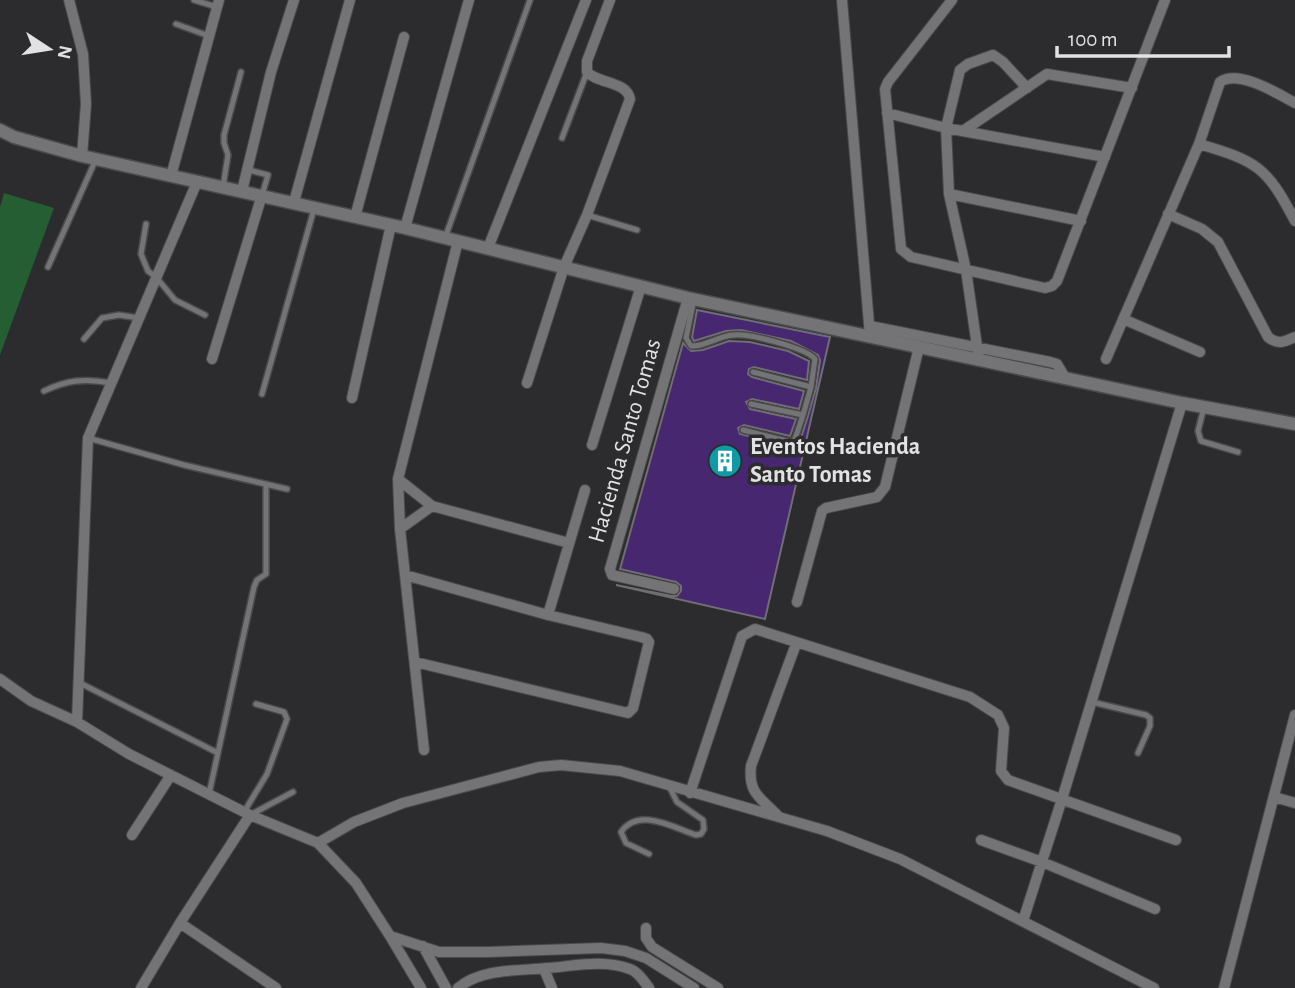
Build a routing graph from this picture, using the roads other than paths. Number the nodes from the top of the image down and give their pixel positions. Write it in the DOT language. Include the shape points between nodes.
graph roads {
  1 [pos="69,0"];
  2 [pos="194,0"];
  3 [pos="294,0"];
  4 [pos="350,0"];
  5 [pos="469,0"];
  6 [pos="530,0"];
  7 [pos="586,0"];
  8 [pos="610,0"];
  9 [pos="842,0"];
  10 [pos="952,0"];
  11 [pos="1162,2"];
  12 [pos="218,4"];
  13 [pos="176,24"];
  14 [pos="209,36"];
  15 [pos="404,37"];
  16 [pos="241,72"];
  17 [pos="587,72"];
  18 [pos="1027,88"];
  19 [pos="1132,88"];
  20 [pos="1295,103"];
  21 [pos="887,113"];
  22 [pos="946,128"];
  23 [pos="0,130"];
  24 [pos="963,131"];
  25 [pos="562,138"];
  26 [pos="1199,145"];
  27 [pos="82,156"];
  28 [pos="1105,157"];
  29 [pos="96,159"];
  30 [pos="248,170"];
  31 [pos="171,176"];
  32 [pos="197,181"];
  33 [pos="223,187"];
  34 [pos="243,191"];
  35 [pos="949,194"];
  36 [pos="262,195"];
  37 [pos="294,202"];
  38 [pos="315,208"];
  39 [pos="1168,214"];
  40 [pos="587,215"];
  41 [pos="355,217"];
  42 [pos="1081,221"];
  43 [pos="1295,221"];
  44 [pos="146,224"];
  45 [pos="391,225"];
  46 [pos="405,228"];
  47 [pos="637,230"];
  48 [pos="451,239"];
  49 [pos="488,248"];
  50 [pos="48,267"];
  51 [pos="564,267"];
  52 [pos="965,270"];
  53 [pos="156,277"];
  54 [pos="641,286"];
  55 [pos="691,298"];
  56 [pos="205,314"];
  57 [pos="139,318"];
  58 [pos="1123,318"];
  59 [pos="870,331"];
  60 [pos="1295,337"];
  61 [pos="84,339"];
  62 [pos="919,347"];
  63 [pos="1200,352"];
  64 [pos="978,354"];
  65 [pos="212,359"];
  66 [pos="1106,359"];
  67 [pos="753,372"];
  68 [pos="111,383"];
  69 [pos="527,383"];
  70 [pos="811,387"];
  71 [pos="44,391"];
  72 [pos="262,394"];
  73 [pos="352,398"];
  74 [pos="751,404"];
  75 [pos="1182,404"];
  76 [pos="1203,407"];
  77 [pos="803,415"];
  78 [pos="1295,424"];
  79 [pos="743,430"];
  80 [pos="88,438"];
  81 [pos="592,445"];
  82 [pos="1238,452"];
  83 [pos="398,479"];
  84 [pos="266,484"];
  85 [pos="287,489"];
  86 [pos="585,490"];
  87 [pos="432,506"];
  88 [pos="400,529"];
  89 [pos="569,543"];
  90 [pos="405,575"];
  91 [pos="674,589"];
  92 [pos="797,602"];
  93 [pos="548,615"];
  94 [pos="796,644"];
  95 [pos="415,662"];
  96 [pos="0,679"];
  97 [pos="78,681"];
  98 [pos="1092,702"];
  99 [pos="256,704"];
  100 [pos="1295,715"];
  101 [pos="76,722"];
  102 [pos="424,750"];
  103 [pos="218,753"];
  104 [pos="1138,753"];
  105 [pos="171,775"];
  106 [pos="669,786"];
  107 [pos="293,792"];
  108 [pos="690,793"];
  109 [pos="209,794"];
  110 [pos="1273,797"];
  111 [pos="1062,799"];
  112 [pos="1295,803"];
  113 [pos="247,814"];
  114 [pos="780,818"];
  115 [pos="132,835"];
  116 [pos="981,840"];
  117 [pos="1176,840"];
  118 [pos="318,843"];
  119 [pos="649,854"];
  120 [pos="1042,862"];
  121 [pos="1155,909"];
  122 [pos="1023,921"];
  123 [pos="180,923"];
  124 [pos="646,928"];
  125 [pos="390,936"];
  126 [pos="423,946"];
  127 [pos="544,969"];
  128 [pos="141,988"];
  129 [pos="276,988"];
  130 [pos="421,988"];
  131 [pos="446,988"];
  132 [pos="457,988"];
  133 [pos="552,988"];
  134 [pos="649,988"];
  135 [pos="694,988"];
  136 [pos="718,988"];
  137 [pos="1154,988"];
  138 [pos="1224,988"];
  1 -- 27 [label="street" via="83,54"];
  2 -- 12 [label="lane"];
  3 -- 30 [label="street"];
  4 -- 37 [label="street"];
  5 -- 46 [label="street"];
  6 -- 48 [label="lane"];
  7 -- 49 [label="street"];
  8 -- 17 [label="street"];
  9 -- 59 [label="street"];
  10 -- 21 [label="street" via="888,82"];
  11 -- 19 [label="street"];
  12 -- 14 [label="street"];
  13 -- 14 [label="lane"];
  14 -- 31 [label="street"];
  15 -- 41 [label="street"];
  16 -- 33 [label="lane" via="224,135 228,165"];
  17 -- 25 [label="lane"];
  17 -- 40 [label="street" via="629,92 631,99"];
  18 -- 19 [label="street" via="1047,74"];
  18 -- 22 [label="street" via="993,55 968,64 960,70"];
  18 -- 24 [label="street"];
  19 -- 28 [label="street"];
  20 -- 26 [label="street" via="1238,77 1227,77 1220,82"];
  21 -- 22 [label="street"];
  21 -- 52 [label="street" via="901,249 911,257"];
  22 -- 24 [label="street"];
  22 -- 35 [label="street"];
  23 -- 27 [label="street"];
  24 -- 28 [label="street"];
  26 -- 39 [label="street"];
  26 -- 43 [label="street" via="1257,166 1279,190"];
  27 -- 29 [label="street"];
  28 -- 42 [label="street"];
  29 -- 31 [label="street"];
  29 -- 50 [label="lane"];
  30 -- 34 [label="street"];
  30 -- 36 [label="lane" via="268,175"];
  31 -- 32 [label="street"];
  32 -- 33 [label="street"];
  32 -- 53 [label="street"];
  33 -- 34 [label="street"];
  34 -- 36 [label="street"];
  35 -- 42 [label="street"];
  35 -- 52 [label="street"];
  36 -- 37 [label="street"];
  36 -- 65 [label="street"];
  37 -- 38 [label="street"];
  38 -- 41 [label="street"];
  38 -- 72 [label="lane"];
  39 -- 58 [label="street"];
  39 -- 60 [label="street" via="1202,229 1218,242 1268,337 1275,343"];
  40 -- 47 [label="lane"];
  40 -- 51 [label="street"];
  41 -- 45 [label="street"];
  42 -- 52 [label="street" via="1052,286"];
  44 -- 53 [label="lane" via="141,254"];
  45 -- 46 [label="street"];
  45 -- 73 [label="street"];
  46 -- 48 [label="street"];
  48 -- 49 [label="street"];
  48 -- 83 [label="street"];
  49 -- 51 [label="street"];
  51 -- 54 [label="street"];
  51 -- 69 [label="street"];
  52 -- 64 [label="street"];
  53 -- 56 [label="lane" via="175,300"];
  53 -- 57 [label="street"];
  54 -- 55 [label="street"];
  54 -- 81 [label="street"];
  55 -- 59 [label="street"];
  55 -- 70 [label="lane" via="686,338 691,346 734,334 808,353 815,359"];
  55 -- 91 [label="street, Hacienda Santo Tomas" via="610,569 612,575"];
  57 -- 61 [label="lane" via="102,318"];
  57 -- 68 [label="street"];
  58 -- 63 [label="street"];
  58 -- 66 [label="street"];
  59 -- 62 [label="street"];
  59 -- 64 [label="street"];
  62 -- 64 [label="street"];
  62 -- 92 [label="street" via="886,487 877,496 822,511"];
  64 -- 75 [label="street"];
  67 -- 70 [label="lane"];
  68 -- 71 [label="lane" via="64,382"];
  68 -- 80 [label="street"];
  70 -- 77 [label="lane"];
  74 -- 77 [label="lane"];
  75 -- 76 [label="street"];
  75 -- 98 [label="street"];
  76 -- 78 [label="street"];
  76 -- 82 [label="lane" via="1198,431 1201,441"];
  77 -- 79 [label="lane" via="791,442"];
  80 -- 84 [label="lane"];
  80 -- 97 [label="street"];
  83 -- 87 [label="street"];
  83 -- 88 [label="street"];
  84 -- 85 [label="lane"];
  84 -- 103 [label="lane" via="266,574 254,587"];
  86 -- 89 [label="street"];
  87 -- 88 [label="street"];
  87 -- 89 [label="street"];
  88 -- 90 [label="street"];
  89 -- 93 [label="street"];
  90 -- 93 [label="street"];
  90 -- 95 [label="street"];
  93 -- 95 [label="street" via="648,639 633,708 628,713"];
  94 -- 108 [label="street" via="755,629 742,636"];
  94 -- 111 [label="street" via="970,697 998,715 1004,728 1001,771 1008,780"];
  94 -- 114 [label="street" via="749,779 757,796"];
  95 -- 102 [label="street"];
  96 -- 101 [label="street" via="31,701"];
  97 -- 101 [label="street"];
  97 -- 103 [label="lane"];
  98 -- 104 [label="lane" via="1150,718"];
  98 -- 111 [label="street"];
  99 -- 113 [label="lane" via="284,712 287,719"];
  100 -- 110 [label="street"];
  101 -- 105 [label="street"];
  103 -- 109 [label="lane"];
  105 -- 109 [label="street"];
  105 -- 115 [label="street"];
  106 -- 108 [label="street"];
  106 -- 118 [label="street" via="620,771 539,767 403,803 354,822"];
  106 -- 119 [label="lane" via="677,802 702,820 704,829 696,835 647,819 626,824 621,832 626,843"];
  107 -- 113 [label="lane"];
  108 -- 114 [label="street"];
  109 -- 113 [label="street"];
  110 -- 112 [label="street"];
  110 -- 138 [label="street"];
  111 -- 117 [label="street"];
  111 -- 120 [label="street"];
  113 -- 118 [label="street"];
  113 -- 123 [label="street"];
  114 -- 122 [label="street" via="900,859"];
  116 -- 120 [label="street"];
  118 -- 125 [label="street" via="356,883"];
  120 -- 121 [label="street"];
  120 -- 122 [label="street"];
  122 -- 137 [label="street"];
  123 -- 128 [label="street"];
  123 -- 129 [label="street"];
  124 -- 136 [label="street" via="652,947"];
  125 -- 126 [label="street"];
  125 -- 130 [label="street"];
  126 -- 131 [label="street"];
  126 -- 135 [label="street" via="439,952 625,951 646,958"];
  127 -- 132 [label="street" via="482,975"];
  127 -- 133 [label="street"];
  127 -- 134 [label="street" via="610,964 633,970"];
}
